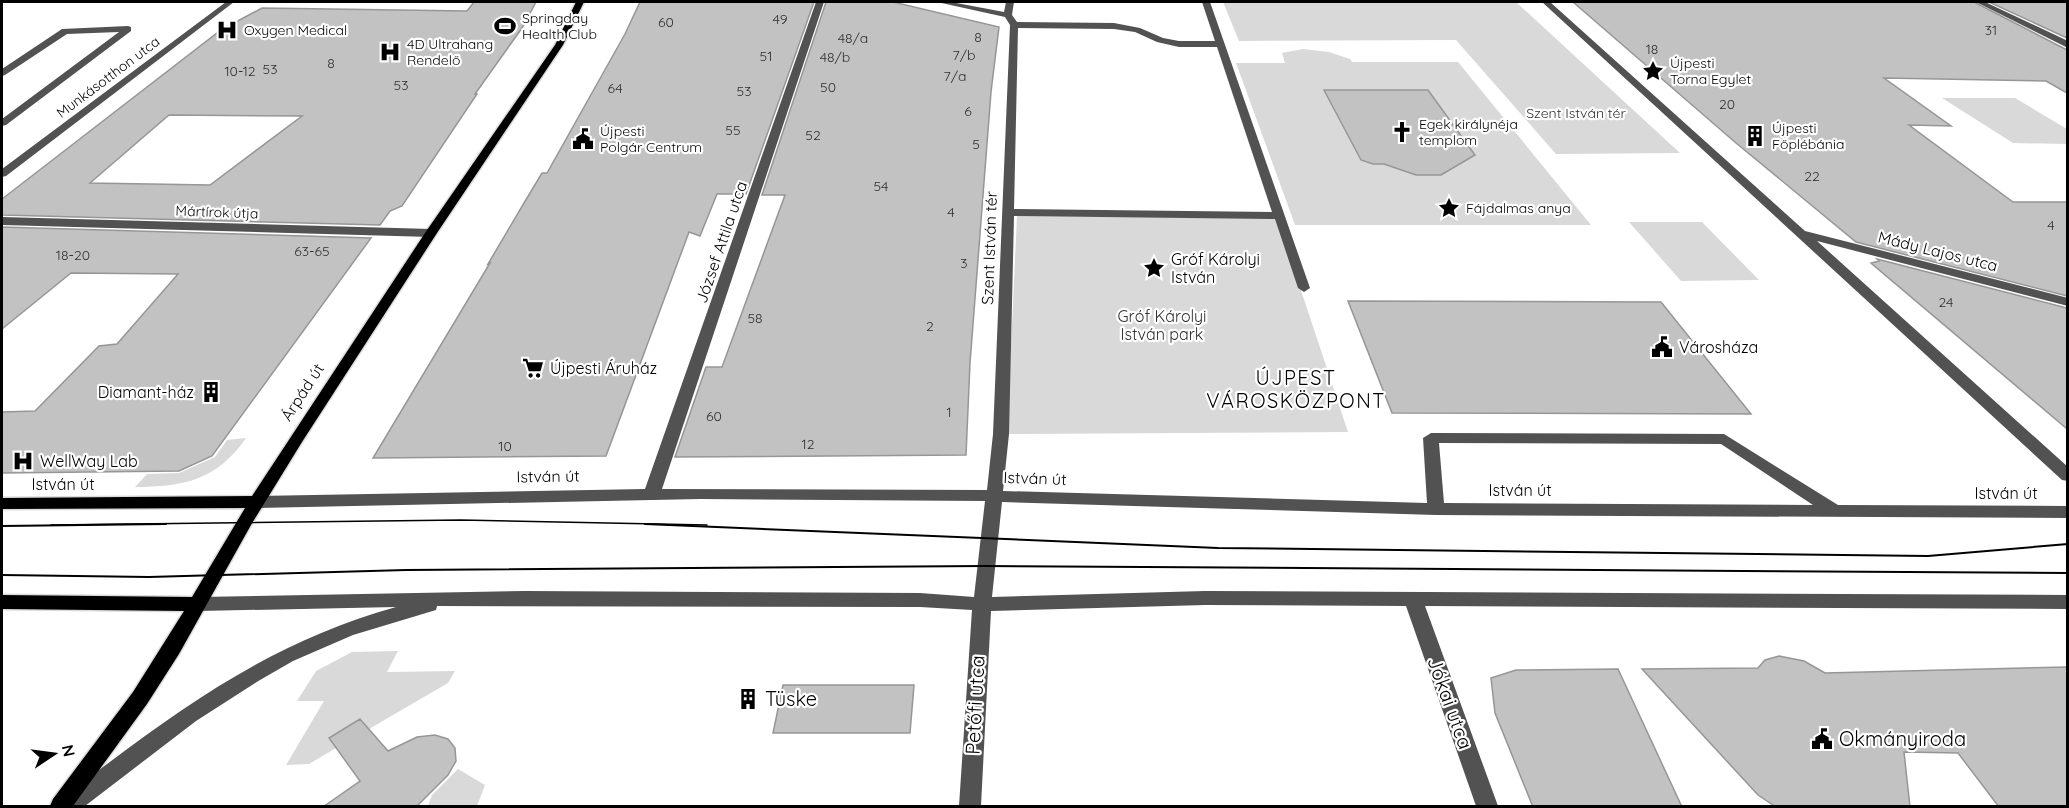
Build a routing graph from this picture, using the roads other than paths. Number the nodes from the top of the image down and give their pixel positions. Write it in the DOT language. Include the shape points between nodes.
graph roads {
  1 [pos="230,2"];
  2 [pos="580,2"];
  3 [pos="820,2"];
  4 [pos="941,2"];
  5 [pos="1010,2"];
  6 [pos="1206,2"];
  7 [pos="1546,2"];
  8 [pos="1980,2"];
  9 [pos="1008,15"];
  10 [pos="1014,25"];
  11 [pos="1220,44"];
  12 [pos="2067,45"];
  13 [pos="2,73"];
  14 [pos="2,123"];
  15 [pos="2,174"];
  16 [pos="1009,212"];
  17 [pos="1278,216"];
  18 [pos="2,221"];
  19 [pos="431,233"];
  20 [pos="1800,233"];
  21 [pos="1304,288"];
  22 [pos="2067,302"];
  23 [pos="2067,476"];
  24 [pos="652,494"];
  25 [pos="994,496"];
  26 [pos="257,502"];
  27 [pos="2,503"];
  28 [pos="1436,509"];
  29 [pos="1836,512"];
  30 [pos="2067,512"];
  31 [pos="451,598"];
  32 [pos="1413,599"];
  33 [pos="2,602"];
  34 [pos="2067,602"];
  35 [pos="199,604"];
  36 [pos="982,604"];
  37 [pos="61,807"];
  38 [pos="69,807"];
  39 [pos="970,807"];
  40 [pos="1487,807"];
  1 -- 15 [label="street, Munkásotthon utca"];
  2 -- 19 [label="main road, Árpád út" via="554,53"];
  3 -- 24 [label="street, József Attila utca"];
  4 -- 9 [label="street"];
  5 -- 9 [label="street"];
  6 -- 11 [label="street"];
  7 -- 20 [label="street"];
  8 -- 12 [label="street"];
  9 -- 10 [label="street"];
  10 -- 11 [label="street" via="1114,26 1179,44"];
  10 -- 16 [label="street, Szent István tér"];
  11 -- 17 [label="street"];
  13 -- 14 [label="street" via="65,31 128,30"];
  16 -- 17 [label="street"];
  16 -- 25 [label="street, Szent István tér" via="1001,434"];
  17 -- 21 [label="street"];
  18 -- 19 [label="street, Mártírok útja"];
  19 -- 26 [label="main road, Árpád út"];
  20 -- 22 [label="street, Mády Lajos utca"];
  20 -- 23 [label="street"];
  24 -- 25 [label="street, István út"];
  24 -- 26 [label="street, István út"];
  25 -- 28 [label="street, István út"];
  25 -- 36 [label="street, Szent István tér"];
  26 -- 27 [label="main road, István út"];
  26 -- 35 [label="main road, Árpád út"];
  28 -- 29 [label="street, István út"];
  28 -- 29 [label="street" via="1431,438 1724,439"];
  29 -- 30 [label="street, István út"];
  31 -- 35 [label="street"];
  31 -- 36 [label="street" via="890,599"];
  31 -- 38 [label="street" via="348,629 254,673 164,733"];
  32 -- 34 [label="street"];
  32 -- 36 [label="street" via="1205,598"];
  32 -- 40 [label="street, Jókai utca"];
  33 -- 35 [label="main road"];
  35 -- 37 [label="main road, Árpád út" via="140,698"];
  36 -- 39 [label="street, Petőfi utca"];
}
